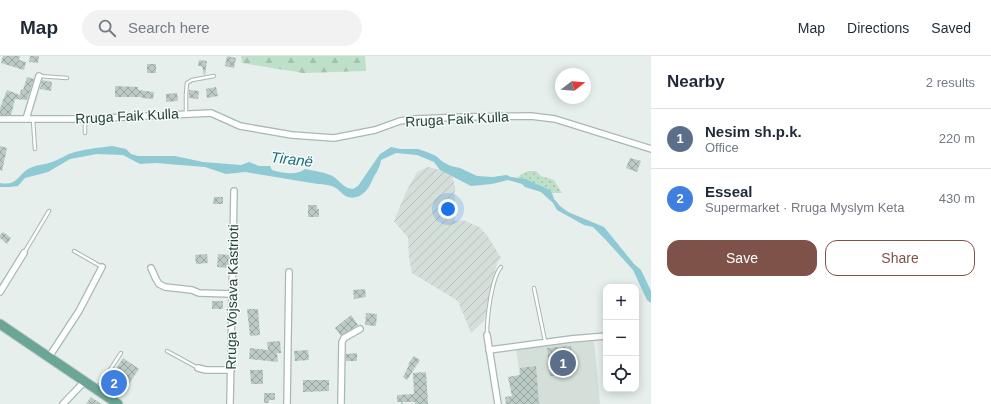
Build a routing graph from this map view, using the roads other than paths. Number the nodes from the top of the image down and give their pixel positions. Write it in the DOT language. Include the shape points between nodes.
graph roads {
  1 [pos="39,76"];
  2 [pos="214,76"];
  3 [pos="67,78"];
  4 [pos="186,114"];
  5 [pos="0,119"];
  6 [pos="26,119"];
  7 [pos="33,119"];
  8 [pos="85,119"];
  9 [pos="85,133"];
  10 [pos="35,149"];
  11 [pos="651,149"];
  12 [pos="234,191"];
  13 [pos="50,211"];
  14 [pos="74,251"];
  15 [pos="24,253"];
  16 [pos="501,267"];
  17 [pos="102,268"];
  18 [pos="151,268"];
  19 [pos="289,272"];
  20 [pos="534,288"];
  21 [pos="0,292"];
  22 [pos="232,294"];
  23 [pos="0,324"];
  24 [pos="360,329"];
  25 [pos="487,335"];
  26 [pos="603,336"];
  27 [pos="545,342"];
  28 [pos="489,350"];
  29 [pos="167,351"];
  30 [pos="121,353"];
  31 [pos="49,357"];
  32 [pos="198,368"];
  33 [pos="231,370"];
  34 [pos="85,381"];
  35 [pos="97,389"];
  36 [pos="63,404"];
  37 [pos="118,404"];
  38 [pos="230,404"];
  39 [pos="287,404"];
  40 [pos="341,404"];
  41 [pos="498,404"];
  1 -- 3 [label="lane"];
  1 -- 6 [label="street"];
  2 -- 4 [label="lane" via="187,83"];
  4 -- 8 [label="street, Rruga Faik Kulla"];
  4 -- 11 [label="street, Rruga Faik Kulla" via="211,113 240,126 292,135 334,138 375,130 400,121 472,116 531,116 555,119"];
  5 -- 6 [label="street, Rruga Faik Kulla"];
  6 -- 7 [label="street, Rruga Faik Kulla"];
  7 -- 8 [label="street, Rruga Faik Kulla"];
  7 -- 10 [label="lane"];
  8 -- 9 [label="lane"];
  12 -- 22 [label="street, Rruga Vojsava Kastrioti"];
  13 -- 15 [label="lane"];
  14 -- 17 [label="lane"];
  15 -- 21 [label="street"];
  16 -- 25 [label="lane" via="493,287"];
  17 -- 31 [label="street" via="79,311"];
  18 -- 22 [label="street" via="159,284 165,287 199,293"];
  19 -- 39 [label="street"];
  20 -- 27 [label="lane"];
  22 -- 33 [label="street, Rruga Vojsava Kastrioti"];
  23 -- 31 [label="main road"];
  24 -- 40 [label="street" via="344,338 342,342"];
  25 -- 28 [label="street"];
  26 -- 27 [label="street"];
  27 -- 28 [label="street"];
  28 -- 41 [label="street"];
  29 -- 32 [label="lane"];
  30 -- 35 [label="lane"];
  31 -- 34 [label="main road"];
  32 -- 33 [label="street"];
  33 -- 38 [label="street, Rruga Vojsava Kastrioti"];
  34 -- 35 [label="main road"];
  34 -- 36 [label="street"];
  35 -- 37 [label="main road"];
}
